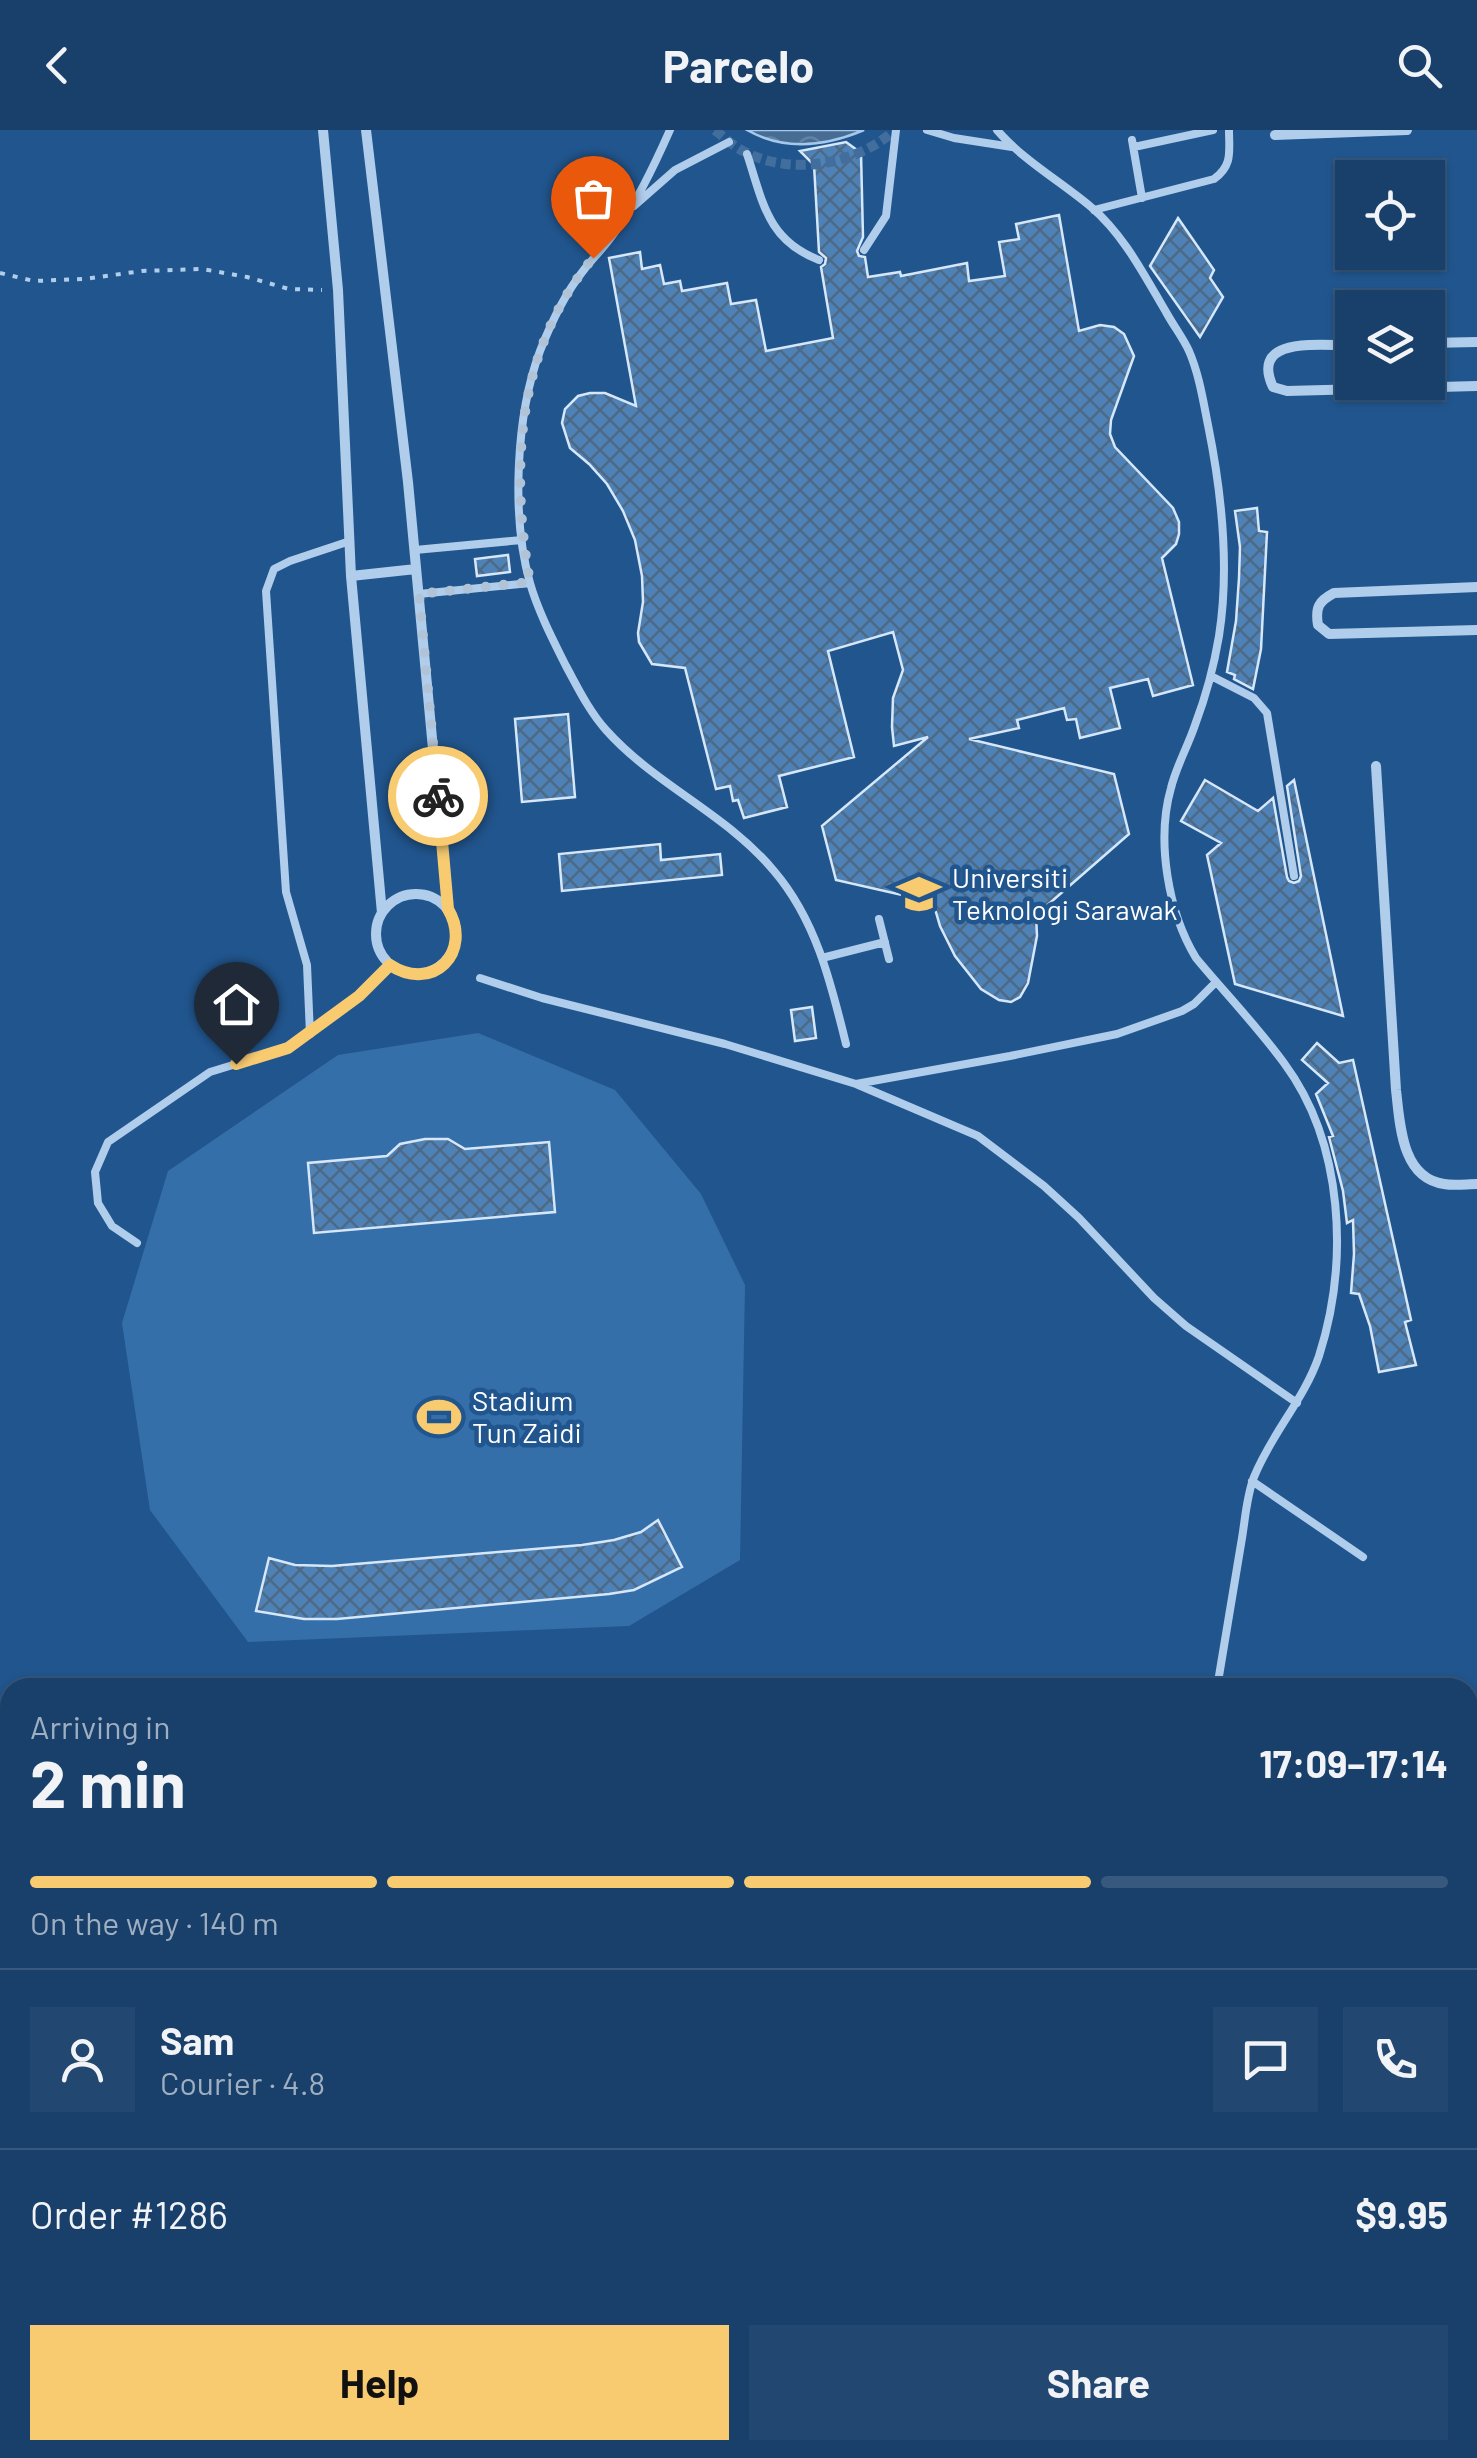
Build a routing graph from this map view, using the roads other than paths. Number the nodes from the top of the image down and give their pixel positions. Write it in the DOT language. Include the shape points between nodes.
graph roads {
  1 [pos="324,130"];
  2 [pos="366,130"];
  3 [pos="670,130"];
  4 [pos="896,130"];
  5 [pos="928,130"];
  6 [pos="997,130"];
  7 [pos="1213,130"];
  8 [pos="1229,130"];
  9 [pos="1407,130"];
  10 [pos="1373,131"];
  11 [pos="1275,135"];
  12 [pos="729,142"];
  13 [pos="1012,147"];
  14 [pos="747,154"];
  15 [pos="1142,198"];
  16 [pos="1094,210"];
  17 [pos="627,213"];
  18 [pos="864,250"];
  19 [pos="819,260"];
  20 [pos="1477,342"];
  21 [pos="1445,343"];
  22 [pos="1335,346"];
  23 [pos="1477,386"];
  24 [pos="1445,387"];
  25 [pos="1335,390"];
  26 [pos="522,540"];
  27 [pos="350,541"];
  28 [pos="414,550"];
  29 [pos="416,568"];
  30 [pos="351,576"];
  31 [pos="530,582"];
  32 [pos="1477,587"];
  33 [pos="419,594"];
  34 [pos="1477,630"];
  35 [pos="1211,676"];
  36 [pos="1376,766"];
  37 [pos="1294,876"];
  38 [pos="448,909"];
  39 [pos="382,913"];
  40 [pos="879,919"];
  41 [pos="885,942"];
  42 [pos="822,958"];
  43 [pos="889,958"];
  44 [pos="390,965"];
  45 [pos="480,978"];
  46 [pos="1216,982"];
  47 [pos="310,1034"];
  48 [pos="846,1044"];
  49 [pos="856,1084"];
  50 [pos="1477,1184"];
  51 [pos="137,1243"];
  52 [pos="1298,1403"];
  53 [pos="1252,1481"];
  54 [pos="1363,1557"];
  55 [pos="1219,1678"];
  1 -- 27 [label="street"];
  2 -- 28 [label="street"];
  3 -- 17 [label="lane"];
  4 -- 18 [label="lane" via="886,216"];
  5 -- 13 [label="lane"];
  6 -- 13 [label="lane"];
  7 -- 15 [label="lane" via="1133,143"];
  8 -- 15 [label="lane" via="1226,170"];
  9 -- 10 [label="street"];
  10 -- 11 [label="street"];
  12 -- 17 [label="lane" via="675,170"];
  13 -- 16 [label="lane"];
  14 -- 19 [label="lane" via="782,239"];
  15 -- 16 [label="lane"];
  16 -- 35 [label="lane" via="1130,251 1188,351 1200,386 1224,536 1220,635"];
  17 -- 26 [label="lane" via="563,299 539,353 524,410"];
  20 -- 21 [label="street"];
  22 -- 25 [label="street" via="1282,348 1272,355 1268,376 1273,388 1287,392"];
  23 -- 24 [label="street"];
  26 -- 28 [label="lane"];
  26 -- 31 [label="lane"];
  27 -- 30 [label="street"];
  27 -- 47 [label="lane" via="274,569 266,591 286,892 307,965"];
  28 -- 29 [label="street"];
  29 -- 30 [label="street"];
  29 -- 33 [label="street"];
  30 -- 39 [label="street"];
  31 -- 33 [label="lane"];
  31 -- 42 [label="lane" via="553,641 606,730 746,840 776,873"];
  32 -- 34 [label="street" via="1334,593 1316,611 1318,624 1330,634"];
  33 -- 38 [label="street"];
  35 -- 37 [label="lane" via="1254,698 1267,713"];
  35 -- 46 [label="lane" via="1170,790 1166,864 1187,943"];
  36 -- 50 [label="street" via="1402,1139 1425,1176 1443,1184"];
  38 -- 39 [label="street" via="427,894 414,894"];
  38 -- 44 [label="street" via="457,933 450,958 420,974"];
  39 -- 44 [label="street" via="376,934"];
  40 -- 41 [label="lane"];
  41 -- 42 [label="lane"];
  41 -- 43 [label="lane"];
  42 -- 48 [label="lane"];
  44 -- 47 [label="lane"];
  45 -- 49 [label="lane"];
  46 -- 49 [label="lane" via="1194,1004 1117,1034"];
  46 -- 52 [label="lane" via="1298,1084 1329,1167 1336,1211 1331,1306"];
  47 -- 51 [label="lane" via="288,1048 210,1072 108,1142 94,1172 98,1203 112,1226"];
  49 -- 52 [label="lane" via="978,1136 1044,1186 1186,1326"];
  52 -- 53 [label="lane"];
  53 -- 54 [label="lane"];
  53 -- 55 [label="lane"];
}
